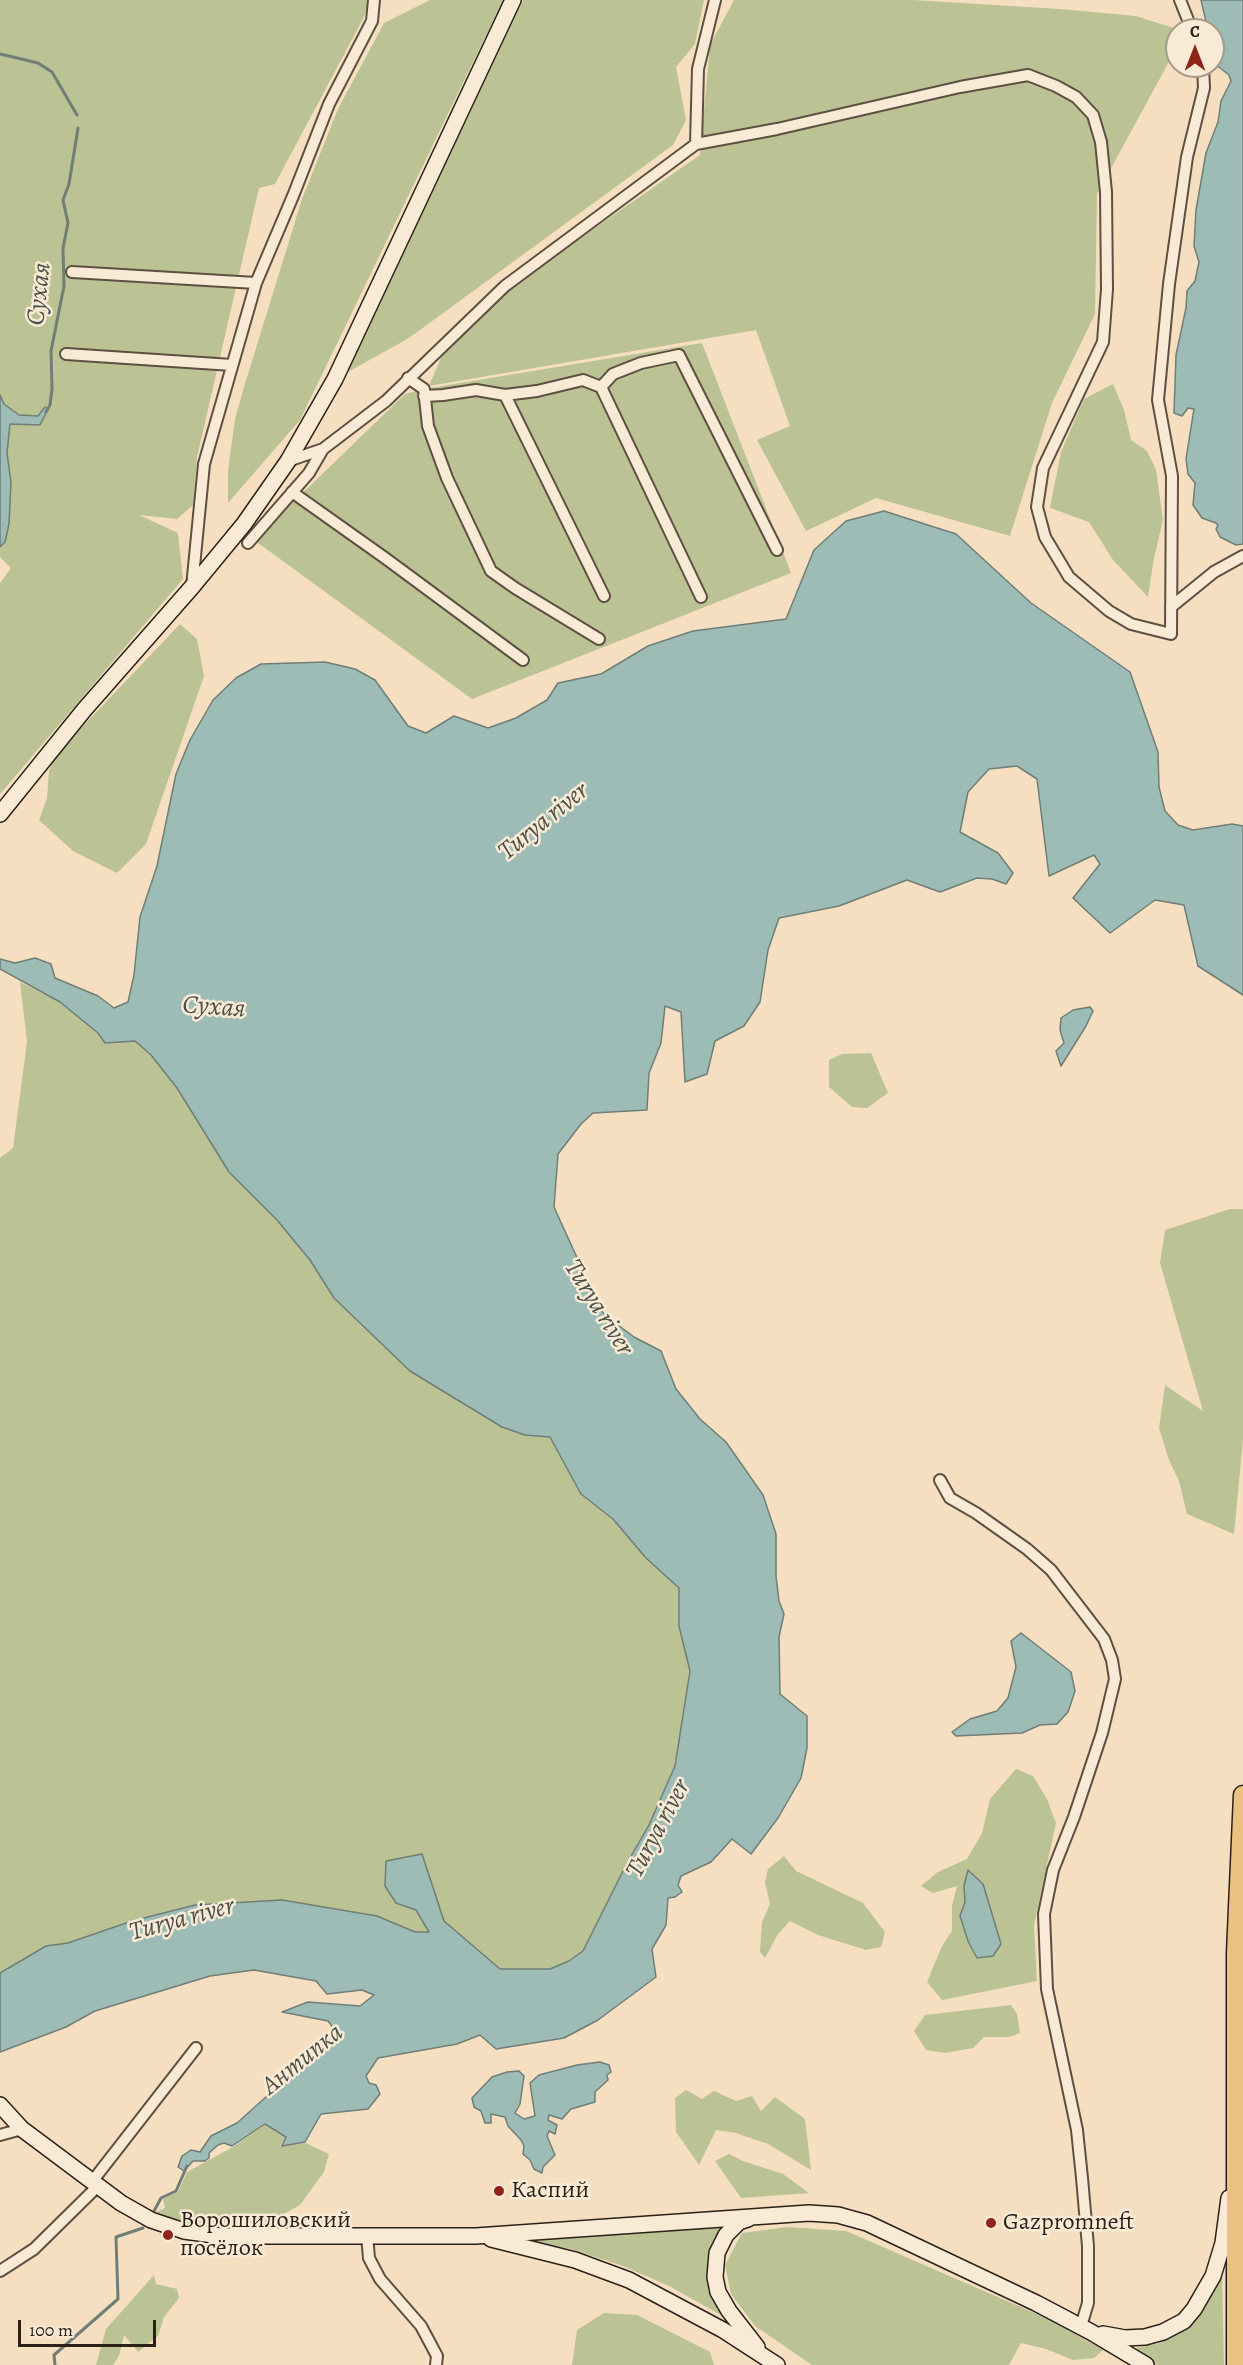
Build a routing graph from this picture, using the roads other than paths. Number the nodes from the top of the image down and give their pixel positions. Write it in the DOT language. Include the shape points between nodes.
graph roads {
  1 [pos="374,0"];
  2 [pos="513,0"];
  3 [pos="715,0"];
  4 [pos="1180,0"];
  5 [pos="1187,18"];
  6 [pos="1204,78"];
  7 [pos="696,144"];
  8 [pos="72,272"];
  9 [pos="256,284"];
  10 [pos="66,354"];
  11 [pos="232,365"];
  12 [pos="408,378"];
  13 [pos="601,387"];
  14 [pos="504,395"];
  15 [pos="424,396"];
  16 [pos="323,449"];
  17 [pos="288,460"];
  18 [pos="292,492"];
  19 [pos="248,543"];
  20 [pos="777,550"];
  21 [pos="1243,556"];
  22 [pos="192,587"];
  23 [pos="604,596"];
  24 [pos="701,597"];
  25 [pos="1171,607"];
  26 [pos="598,639"];
  27 [pos="523,660"];
  28 [pos="0,814"];
  29 [pos="940,1480"];
  30 [pos="1243,1795"];
  31 [pos="196,2049"];
  32 [pos="1235,2101"];
  33 [pos="0,2105"];
  34 [pos="22,2129"];
  35 [pos="0,2135"];
  36 [pos="1243,2160"];
  37 [pos="94,2185"];
  38 [pos="1235,2185"];
  39 [pos="755,2216"];
  40 [pos="367,2236"];
  41 [pos="476,2236"];
  42 [pos="0,2271"];
  43 [pos="1086,2329"];
  44 [pos="771,2361"];
  45 [pos="436,2365"];
  46 [pos="1146,2365"];
  47 [pos="1236,2365"];
  1 -- 9 [label="street" via="372,21 329,104"];
  2 -- 17 [label="main road" via="335,379"];
  3 -- 7 [label="street" via="698,69"];
  4 -- 5 [label="street"];
  6 -- 25 [label="street" via="1187,157 1169,284 1158,400 1172,476"];
  7 -- 12 [label="street" via="505,286"];
  7 -- 25 [label="street" via="1028,75 1076,97 1093,115 1101,142 1107,246 1103,342 1043,468 1037,507 1045,537 1069,577 1109,611 1131,624 1171,634"];
  8 -- 9 [label="street"];
  9 -- 11 [label="street"];
  10 -- 11 [label="street"];
  11 -- 22 [label="street" via="204,464"];
  12 -- 15 [label="street" via="424,388"];
  12 -- 16 [label="street"];
  13 -- 14 [label="street" via="583,380"];
  13 -- 20 [label="street" via="613,374 679,355"];
  13 -- 24 [label="street"];
  14 -- 15 [label="street" via="476,390"];
  14 -- 23 [label="street"];
  15 -- 26 [label="street" via="428,426 447,478 491,571"];
  16 -- 17 [label="street"];
  16 -- 18 [label="street"];
  17 -- 22 [label="main road" via="244,524"];
  18 -- 19 [label="street"];
  18 -- 27 [label="street"];
  21 -- 25 [label="street" via="1214,572"];
  22 -- 28 [label="main road" via="84,710"];
  29 -- 43 [label="street" via="950,1498 1028,1549 1051,1570 1104,1639 1112,1660 1115,1679 1102,1733 1053,1870 1044,1914 1047,1989 1077,2130 1082,2178 1088,2246"];
  30 -- 32 [label="highway"];
  31 -- 37 [label="street"];
  32 -- 36 [label="main road"];
  32 -- 38 [label="highway"];
  33 -- 34 [label="main road"];
  34 -- 35 [label="street"];
  34 -- 37 [label="main road"];
  37 -- 40 [label="main road" via="151,2220 184,2231 221,2236"];
  37 -- 42 [label="street" via="34,2249"];
  38 -- 43 [label="main road" via="1213,2276 1184,2321 1145,2337 1125,2338"];
  38 -- 47 [label="highway"];
  39 -- 41 [label="main road"];
  39 -- 43 [label="main road" via="809,2213 867,2223"];
  39 -- 44 [label="main road" via="739,2222 726,2235 717,2253 715,2277 729,2311"];
  40 -- 41 [label="main road"];
  40 -- 45 [label="street" via="369,2258 380,2279 421,2326 437,2356"];
  41 -- 44 [label="main road" via="575,2260 629,2280 706,2320"];
  43 -- 46 [label="main road"];
}
